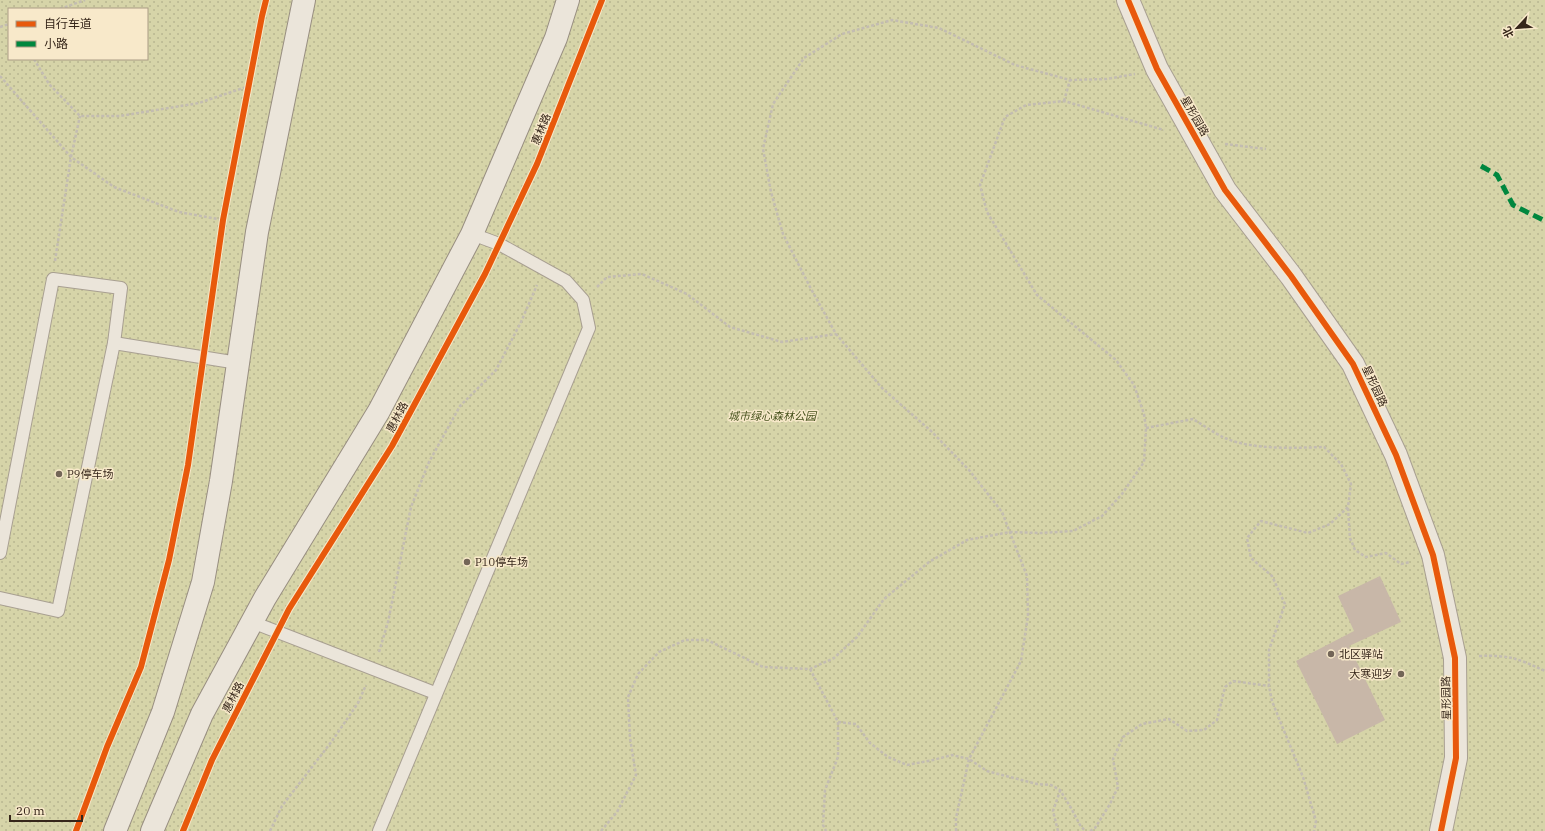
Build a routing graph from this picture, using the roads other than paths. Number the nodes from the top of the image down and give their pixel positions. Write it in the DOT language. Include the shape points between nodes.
graph roads {
  1 [pos="304,0"];
  2 [pos="568,0"];
  3 [pos="1128,0"];
  4 [pos="472,234"];
  5 [pos="114,343"];
  6 [pos="238,363"];
  7 [pos="0,553"];
  8 [pos="0,598"];
  9 [pos="252,622"];
  10 [pos="435,694"];
  11 [pos="115,831"];
  12 [pos="152,831"];
  13 [pos="379,831"];
  14 [pos="1441,831"];
  1 -- 6 [label="main road" via="257,232"];
  2 -- 4 [label="main road, 惠林路" via="556,38"];
  3 -- 14 [label="main road, 星形园路" via="1157,69 1225,190 1354,364 1396,455 1432,555 1455,658 1456,758"];
  4 -- 9 [label="main road, 惠林路" via="379,411"];
  4 -- 10 [label="lane" via="499,244 566,281 583,300 589,328"];
  5 -- 6 [label="lane"];
  5 -- 7 [label="lane" via="121,288 53,279"];
  5 -- 8 [label="lane" via="58,611"];
  6 -- 11 [label="main road" via="203,582 163,712"];
  9 -- 10 [label="lane"];
  9 -- 12 [label="main road, 惠林路" via="202,714"];
  10 -- 13 [label="lane"];
}
